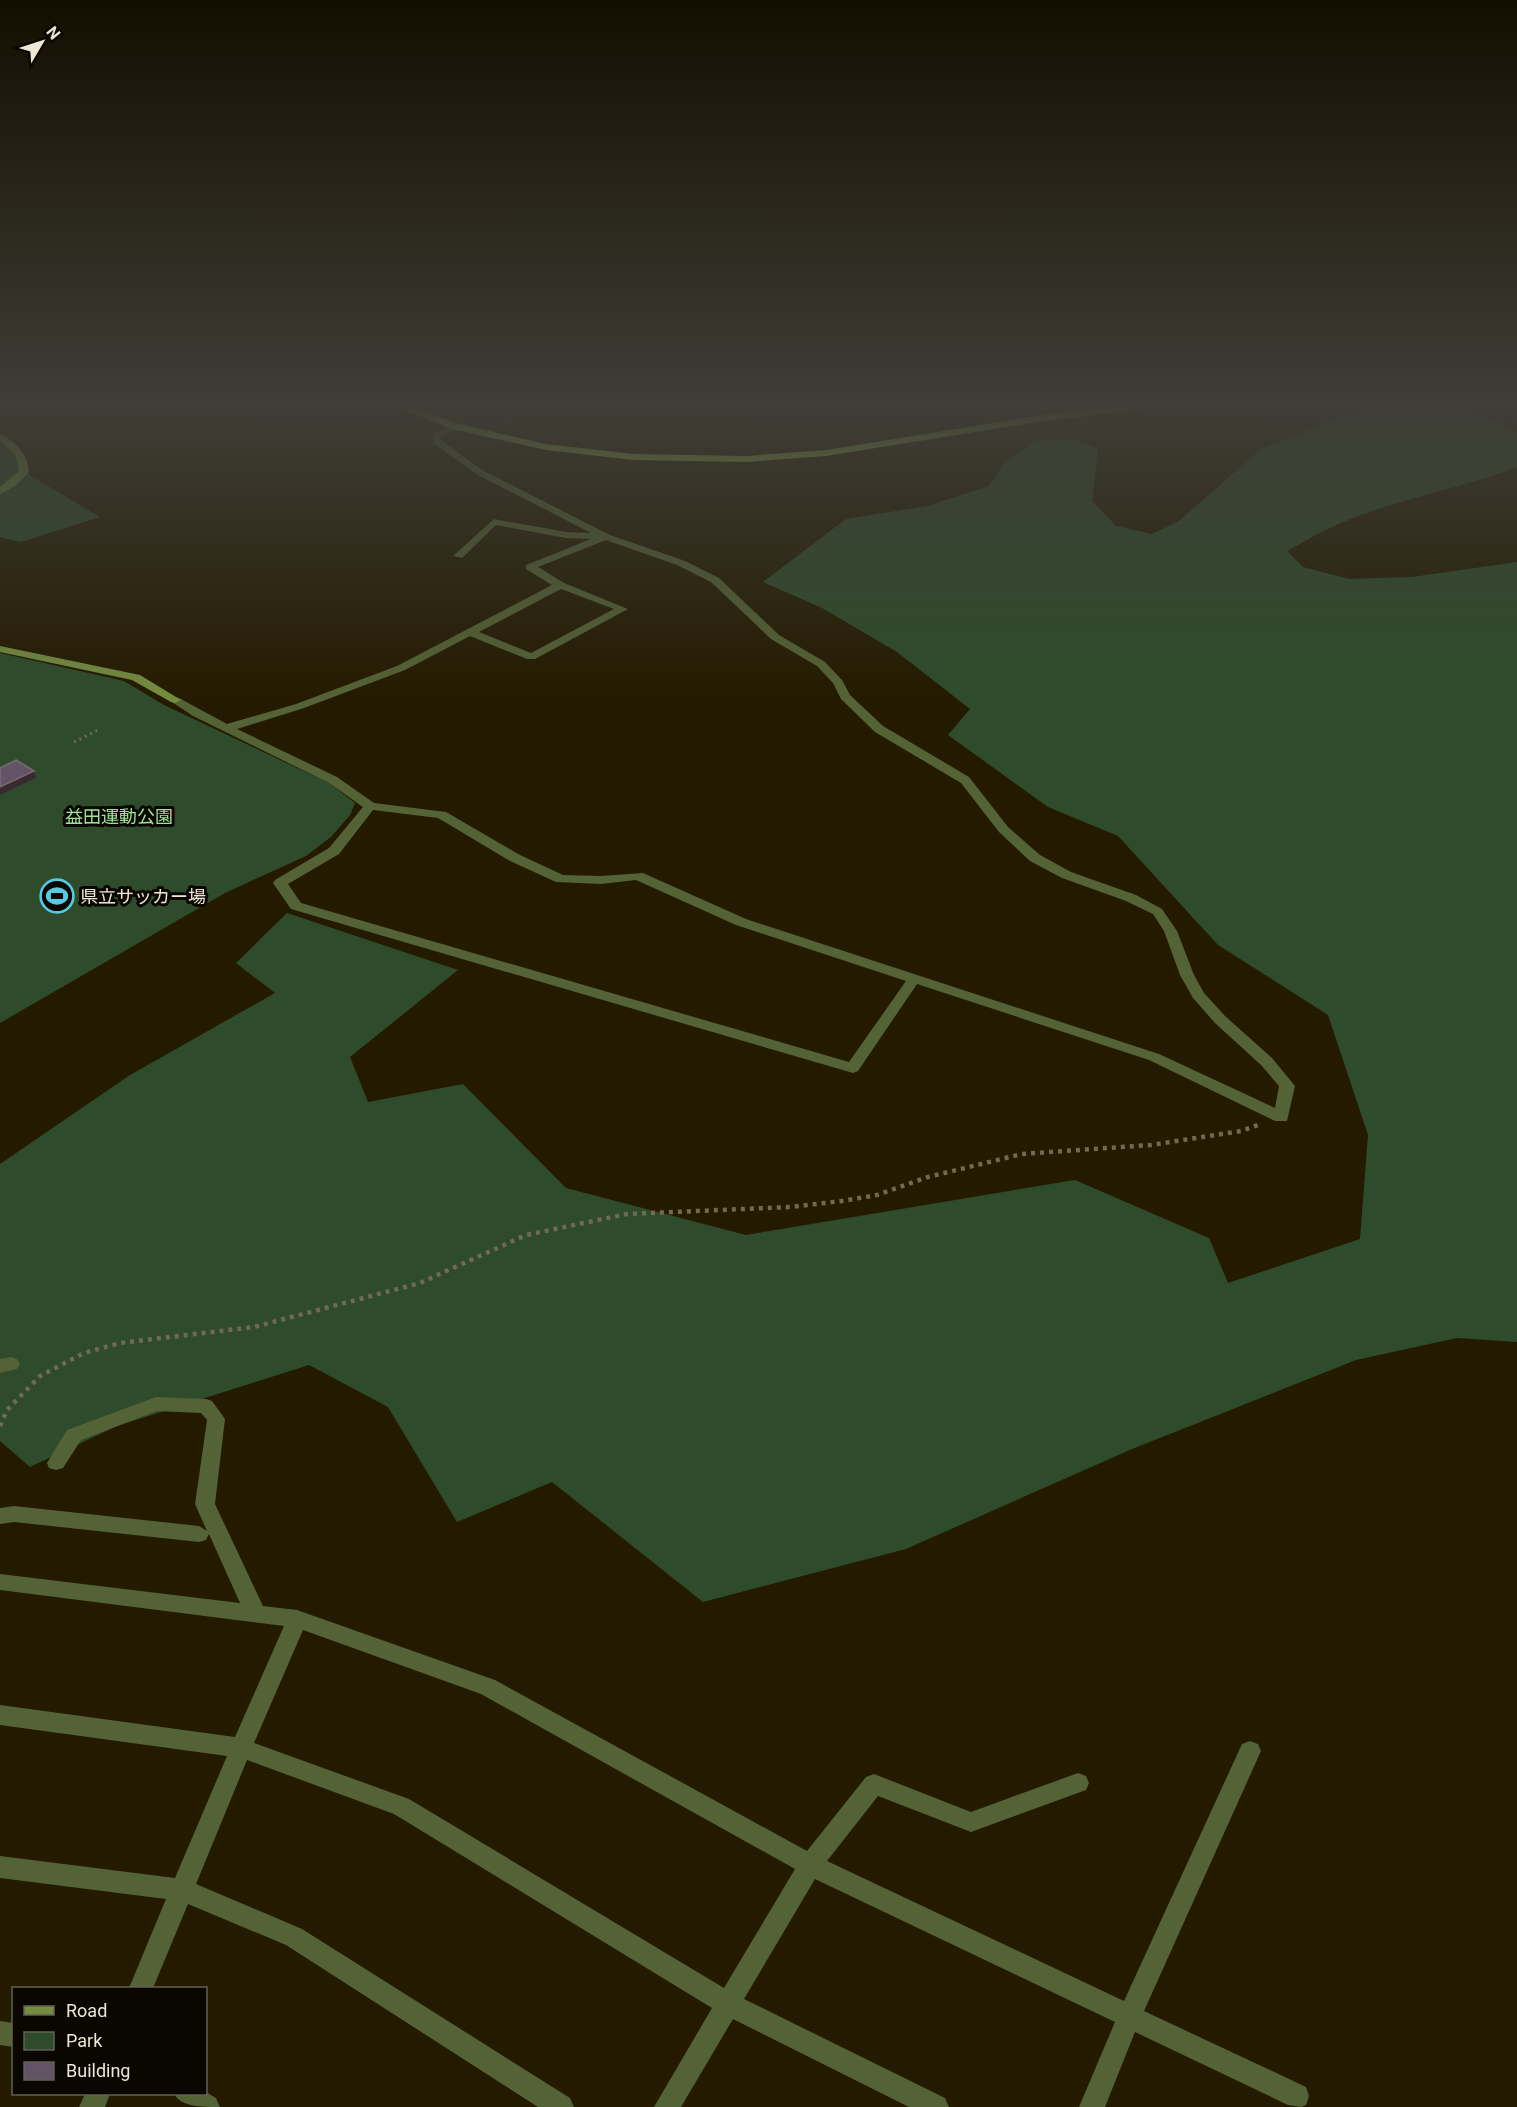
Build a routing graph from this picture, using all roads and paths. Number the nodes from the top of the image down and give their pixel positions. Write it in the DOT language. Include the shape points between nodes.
graph roads {
  1 [pos="540,503"];
  2 [pos="606,537"];
  3 [pos="458,556"];
  4 [pos="560,585"];
  5 [pos="470,632"];
  6 [pos="0,649"];
  7 [pos="226,728"];
  8 [pos="98,730"];
  9 [pos="74,742"];
  10 [pos="370,806"];
  11 [pos="914,979"];
  12 [pos="1281,1117"];
  13 [pos="0,1426"];
  14 [pos="56,1463"];
  15 [pos="0,1516"];
  16 [pos="199,1534"];
  17 [pos="0,1582"];
  18 [pos="257,1615"];
  19 [pos="297,1619"];
  20 [pos="0,1715"];
  21 [pos="241,1748"];
  22 [pos="1250,1750"];
  23 [pos="1078,1783"];
  24 [pos="810,1865"];
  25 [pos="0,1867"];
  26 [pos="182,1890"];
  27 [pos="142,1987"];
  28 [pos="729,2004"];
  29 [pos="1129,2017"];
  30 [pos="188,2095"];
  31 [pos="1297,2097"];
  32 [pos="207,2107"];
  33 [pos="561,2107"];
  34 [pos="667,2107"];
  35 [pos="936,2107"];
  36 [pos="1092,2107"];
  1 -- 2 [label="street"];
  2 -- 3 [label="street" via="566,535 494,522"];
  2 -- 4 [label="street" via="530,567"];
  2 -- 12 [label="street" via="681,563 714,580 774,637 821,664 838,682 845,697 879,729 965,780 1021,847 1042,863 1122,892 1159,912 1186,978 1198,996 1221,1023 1273,1066 1287,1086"];
  4 -- 5 [label="street"];
  4 -- 5 [label="street" via="623,609 531,657"];
  5 -- 7 [label="street" via="401,669"];
  6 -- 7 [label="street" via="136,677"];
  7 -- 10 [label="street" via="333,780"];
  8 -- 9 [label="path"];
  10 -- 11 [label="street" via="441,815 515,858 561,879 638,876 741,922"];
  10 -- 11 [label="street" via="333,851 280,883 296,906 853,1068"];
  11 -- 12 [label="street" via="1154,1057"];
  12 -- 13 [label="path" via="1240,1131 1194,1140 1022,1154 842,1202 627,1214 526,1235 420,1283 254,1327 120,1343 84,1353 40,1376 7,1410"];
  14 -- 18 [label="street" via="74,1435 95,1427 156,1404 206,1406 216,1419 205,1504"];
  15 -- 16 [label="street" via="14,1514"];
  17 -- 18 [label="street"];
  18 -- 19 [label="street"];
  19 -- 21 [label="street"];
  19 -- 24 [label="street" via="488,1687"];
  20 -- 21 [label="street"];
  21 -- 26 [label="street"];
  21 -- 28 [label="street" via="400,1806"];
  22 -- 29 [label="street"];
  23 -- 24 [label="street" via="971,1822 874,1784"];
  24 -- 28 [label="street"];
  24 -- 29 [label="street"];
  25 -- 26 [label="street"];
  26 -- 27 [label="street"];
  26 -- 33 [label="street" via="294,1938"];
  28 -- 34 [label="street"];
  28 -- 35 [label="street"];
  29 -- 31 [label="street"];
  29 -- 36 [label="street"];
  30 -- 32 [label="street"];
}
